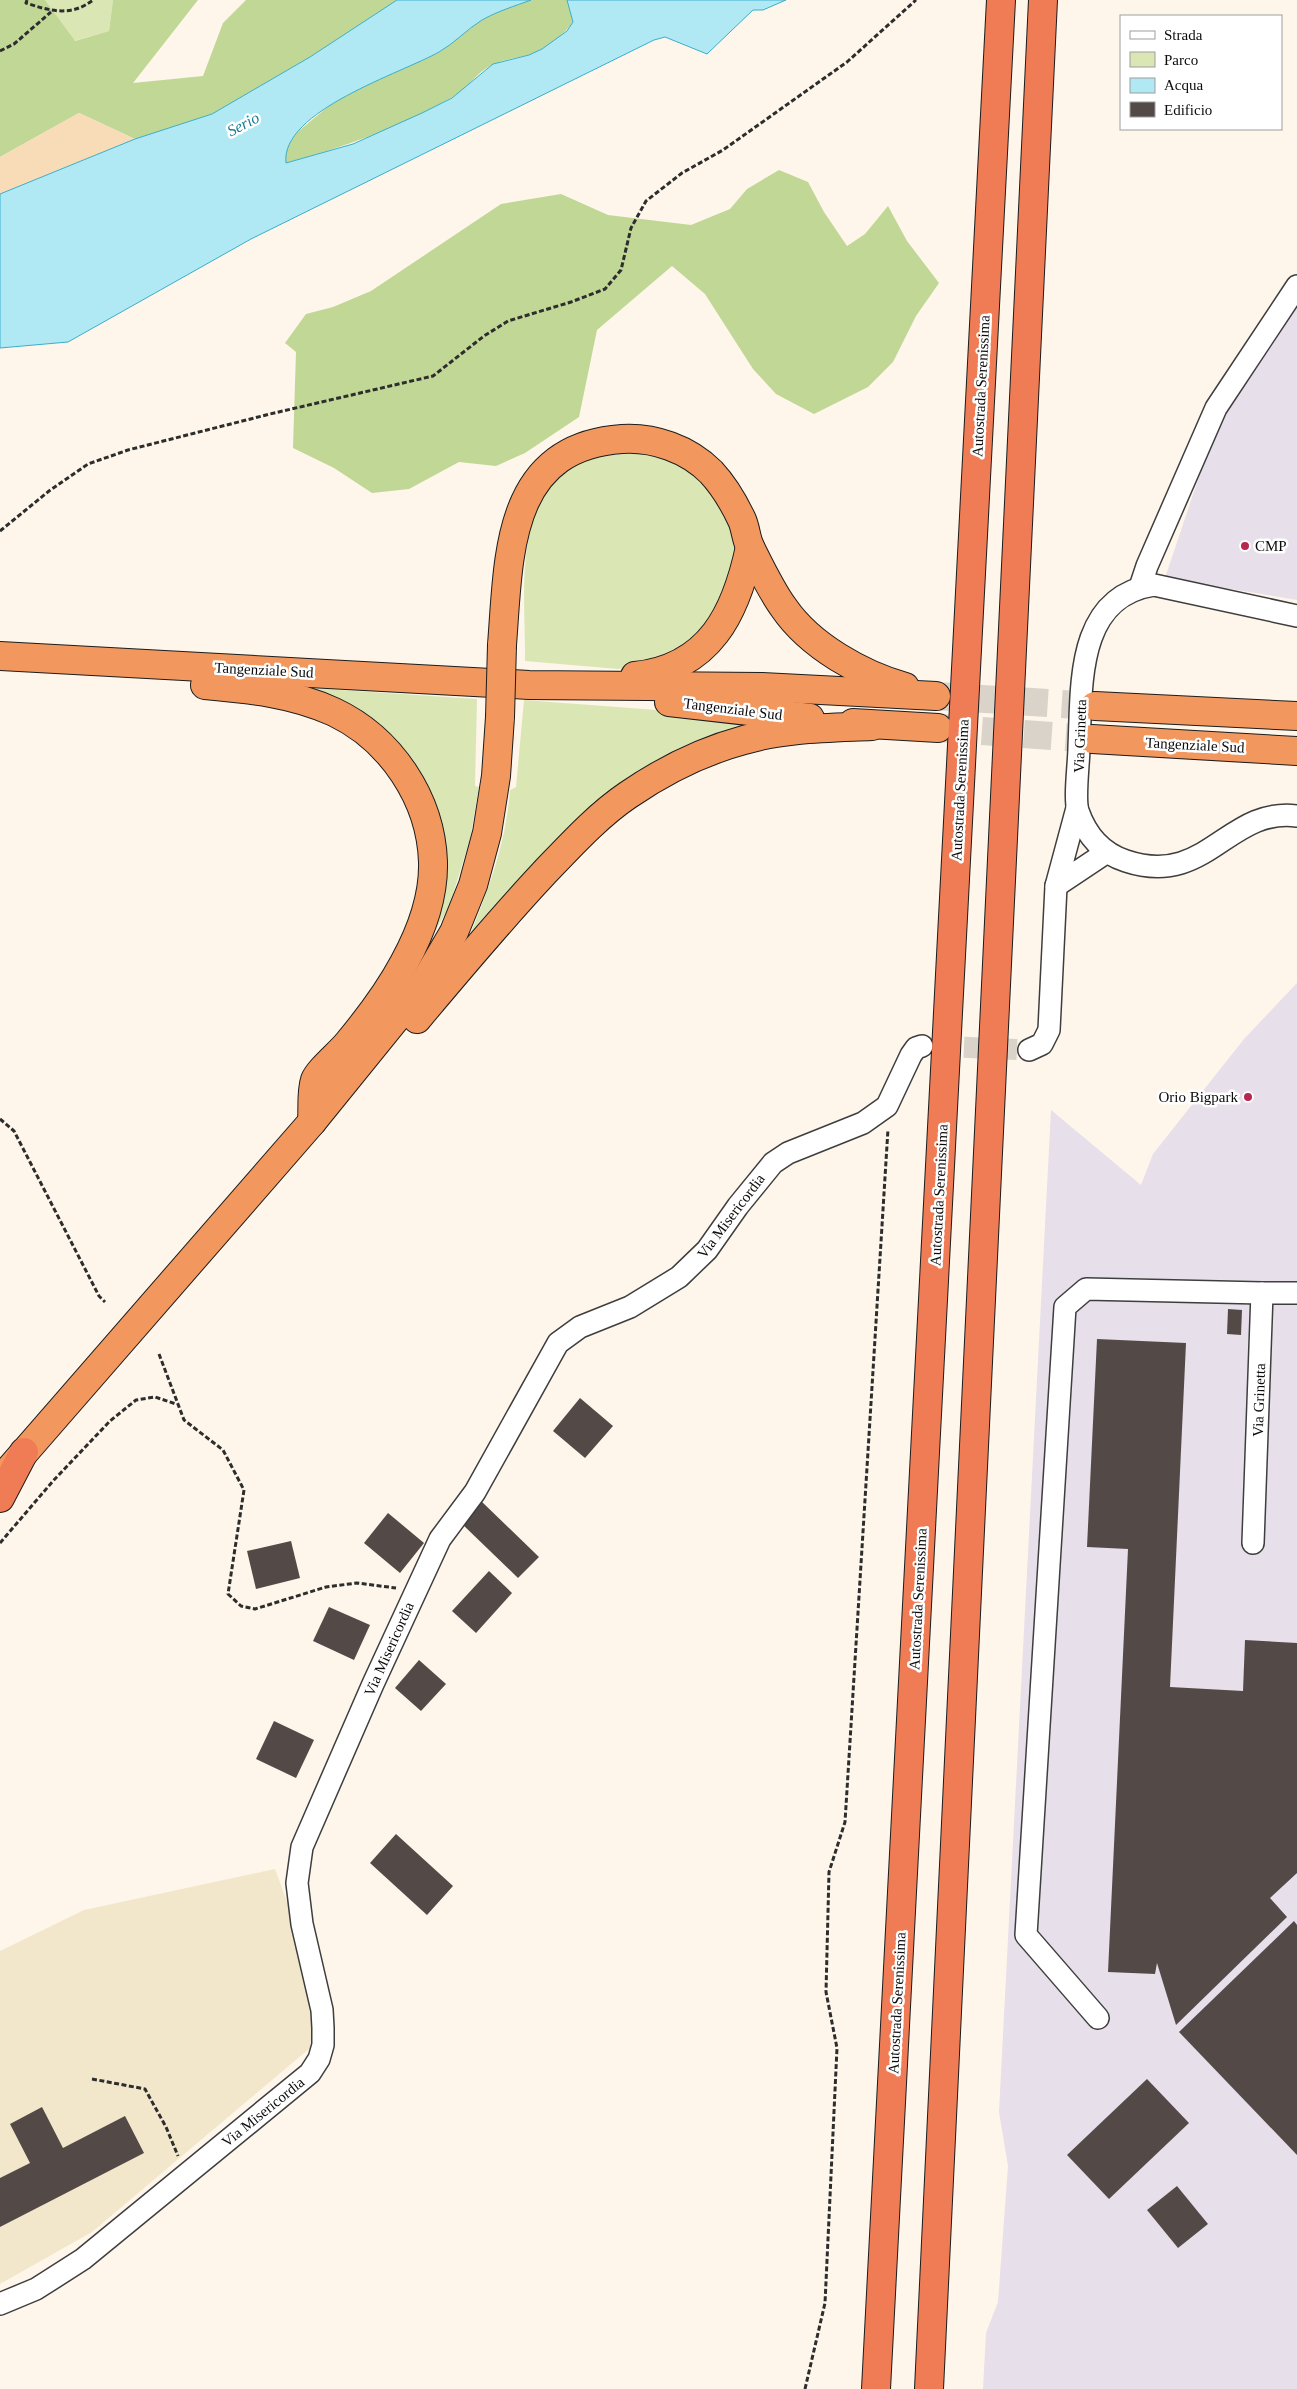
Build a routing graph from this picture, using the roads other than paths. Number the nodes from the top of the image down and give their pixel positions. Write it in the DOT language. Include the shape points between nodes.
graph roads {
  1 [pos="1001,0"];
  2 [pos="1043,0"];
  3 [pos="1297,286"];
  4 [pos="750,547"];
  5 [pos="1140,587"];
  6 [pos="1297,616"];
  7 [pos="0,656"];
  8 [pos="49,658"];
  9 [pos="528,685"];
  10 [pos="1095,706"];
  11 [pos="1297,716"];
  12 [pos="872,726"];
  13 [pos="938,728"];
  14 [pos="1092,739"];
  15 [pos="1297,751"];
  16 [pos="1077,808"];
  17 [pos="1297,816"];
  18 [pos="1107,852"];
  19 [pos="1056,886"];
  20 [pos="922,1046"];
  21 [pos="1029,1050"];
  22 [pos="312,1122"];
  23 [pos="1262,1293"];
  24 [pos="1297,1293"];
  25 [pos="24,1452"];
  26 [pos="0,1480"];
  27 [pos="0,1498"];
  28 [pos="1253,1543"];
  29 [pos="1098,2018"];
  30 [pos="0,2304"];
  31 [pos="876,2389"];
  32 [pos="929,2389"];
  1 -- 31 [label="highway, Autostrada Serenissima"];
  2 -- 32 [label="highway"];
  3 -- 5 [label="street" via="1216,408"];
  4 -- 9 [label="highway" via="739,592 726,619 714,637 692,656 669,668 638,675"];
  4 -- 9 [label="highway, Tangenziale Sud" via="784,608 817,642 844,661 894,684 936,696 762,687"];
  4 -- 22 [label="highway, bridge" via="742,521 726,491 711,472 693,457 666,444 635,438 586,446 566,456 543,474 526,496 514,527 508,566 496,776 487,833 473,885 454,932 423,985"];
  5 -- 6 [label="street" via="1154,585"];
  5 -- 16 [label="street, Via Grinetta" via="1122,596 1106,611 1091,637 1082,666"];
  7 -- 8 [label="highway, Tangenziale Sud"];
  8 -- 9 [label="highway, Tangenziale Sud"];
  8 -- 22 [label="highway" via="112,676 260,690 301,700 334,712 364,731 388,752 405,773 426,819 432,843 431,890 424,918 404,964 385,994 316,1079"];
  9 -- 12 [label="highway, Tangenziale Sud"];
  10 -- 11 [label="highway"];
  12 -- 13 [label="highway, Tangenziale Sud"];
  12 -- 22 [label="highway" via="787,730 744,740 669,770 626,796 572,843 516,903 346,1105"];
  14 -- 15 [label="highway, Tangenziale Sud"];
  16 -- 18 [label="street, Via Grinetta" via="1092,839"];
  16 -- 19 [label="street"];
  17 -- 18 [label="street, Via Grinetta" via="1262,818 1192,860 1172,867 1150,867 1125,861"];
  18 -- 19 [label="street"];
  19 -- 21 [label="street" via="1049,1030 1042,1044"];
  20 -- 30 [label="street, Via Misericordia" via="911,1055 893,1097 880,1112 842,1133 788,1153 773,1163 707,1250 679,1277 630,1307 580,1328 558,1343 476,1492 440,1539 302,1847 297,1883 302,1924 322,2010 323,2045 319,2059 310,2073 83,2259 36,2289"];
  22 -- 25 [label="highway"];
  23 -- 24 [label="street"];
  23 -- 28 [label="street, Via Grinetta"];
  23 -- 29 [label="street" via="1086,1289 1065,1307 1026,1934"];
  25 -- 26 [label="highway"];
  25 -- 27 [label="highway"];
}
